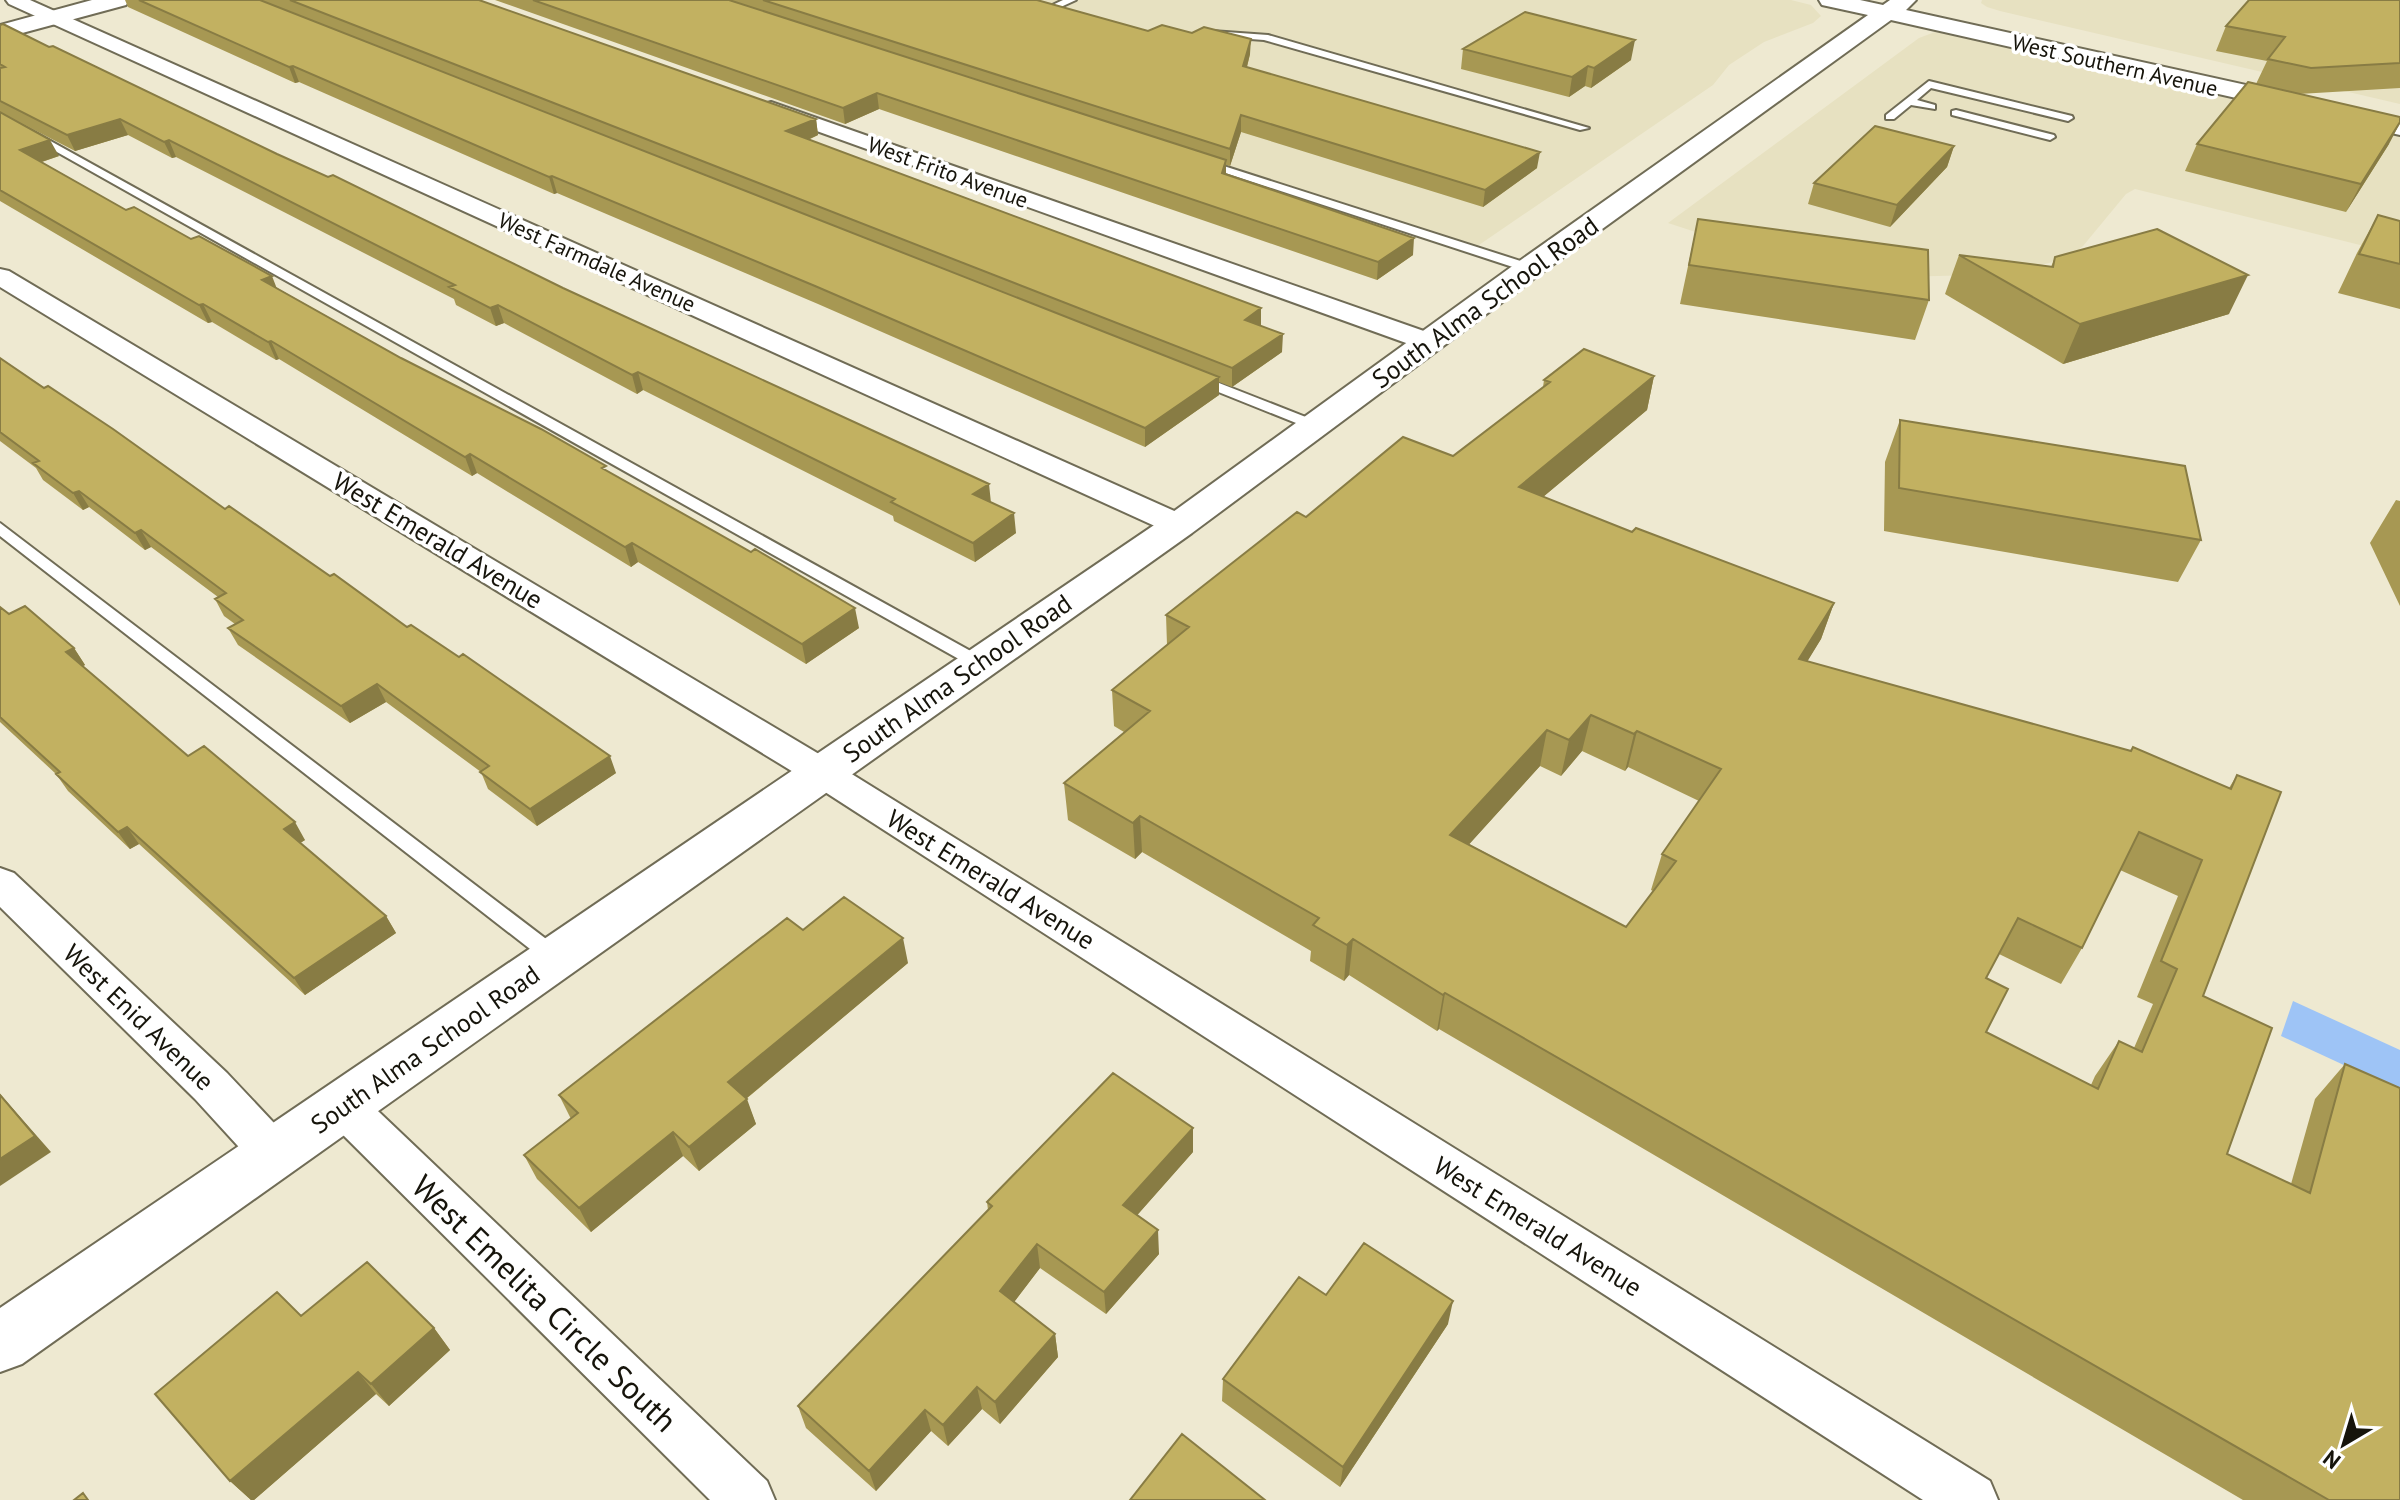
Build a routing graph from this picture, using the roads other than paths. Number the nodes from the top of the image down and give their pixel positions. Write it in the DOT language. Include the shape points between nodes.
graph roads {
  1 [pos="15,0"];
  2 [pos="118,0"];
  3 [pos="1071,0"];
  4 [pos="1830,0"];
  5 [pos="1915,0"];
  6 [pos="1033,5"];
  7 [pos="1896,6"];
  8 [pos="1049,9"];
  9 [pos="1072,16"];
  10 [pos="54,17"];
  11 [pos="0,32"];
  12 [pos="1196,33"];
  13 [pos="751,101"];
  14 [pos="1909,101"];
  15 [pos="1931,107"];
  16 [pos="2400,109"];
  17 [pos="1956,113"];
  18 [pos="0,116"];
  19 [pos="1890,117"];
  20 [pos="2068,118"];
  21 [pos="2400,127"];
  22 [pos="1584,128"];
  23 [pos="2050,137"];
  24 [pos="1198,161"];
  25 [pos="1529,268"];
  26 [pos="0,276"];
  27 [pos="1429,342"];
  28 [pos="1177,371"];
  29 [pos="1316,426"];
  30 [pos="1179,525"];
  31 [pos="0,528"];
  32 [pos="979,663"];
  33 [pos="821,772"];
  34 [pos="0,883"];
  35 [pos="556,958"];
  36 [pos="343,1106"];
  37 [pos="274,1154"];
  38 [pos="0,1343"];
  39 [pos="748,1500"];
  40 [pos="1971,1500"];
  1 -- 10 [label="street, West Farmdale Avenue"];
  2 -- 10 [label="main road"];
  3 -- 8 [label="lane"];
  4 -- 7 [label="main road, West Southern Avenue"];
  5 -- 16 [label="main road, West Southern Avenue"];
  6 -- 8 [label="lane"];
  7 -- 21 [label="main road, West Southern Avenue"];
  7 -- 25 [label="main road, South Alma School Road"];
  8 -- 9 [label="lane"];
  10 -- 11 [label="main road"];
  10 -- 30 [label="street, West Farmdale Avenue"];
  12 -- 22 [label="lane" via="1265,37"];
  13 -- 27 [label="street, West Frito Avenue"];
  14 -- 15 [label="lane"];
  14 -- 19 [label="lane"];
  14 -- 20 [label="lane" via="1929,84"];
  17 -- 23 [label="lane"];
  18 -- 32 [label="lane"];
  24 -- 25 [label="lane"];
  25 -- 27 [label="main road, South Alma School Road"];
  26 -- 33 [label="street, West Emerald Avenue"];
  27 -- 29 [label="main road, South Alma School Road"];
  28 -- 29 [label="lane"];
  29 -- 30 [label="main road, South Alma School Road"];
  30 -- 32 [label="main road, South Alma School Road"];
  31 -- 35 [label="lane"];
  32 -- 33 [label="main road, South Alma School Road"];
  33 -- 35 [label="main road, South Alma School Road"];
  33 -- 40 [label="street, West Emerald Avenue"];
  34 -- 37 [label="street, West Enid Avenue" via="211,1086"];
  35 -- 36 [label="main road, South Alma School Road"];
  36 -- 37 [label="main road, South Alma School Road"];
  36 -- 39 [label="street, West Emelita Circle South"];
  37 -- 38 [label="main road, South Alma School Road"];
}
